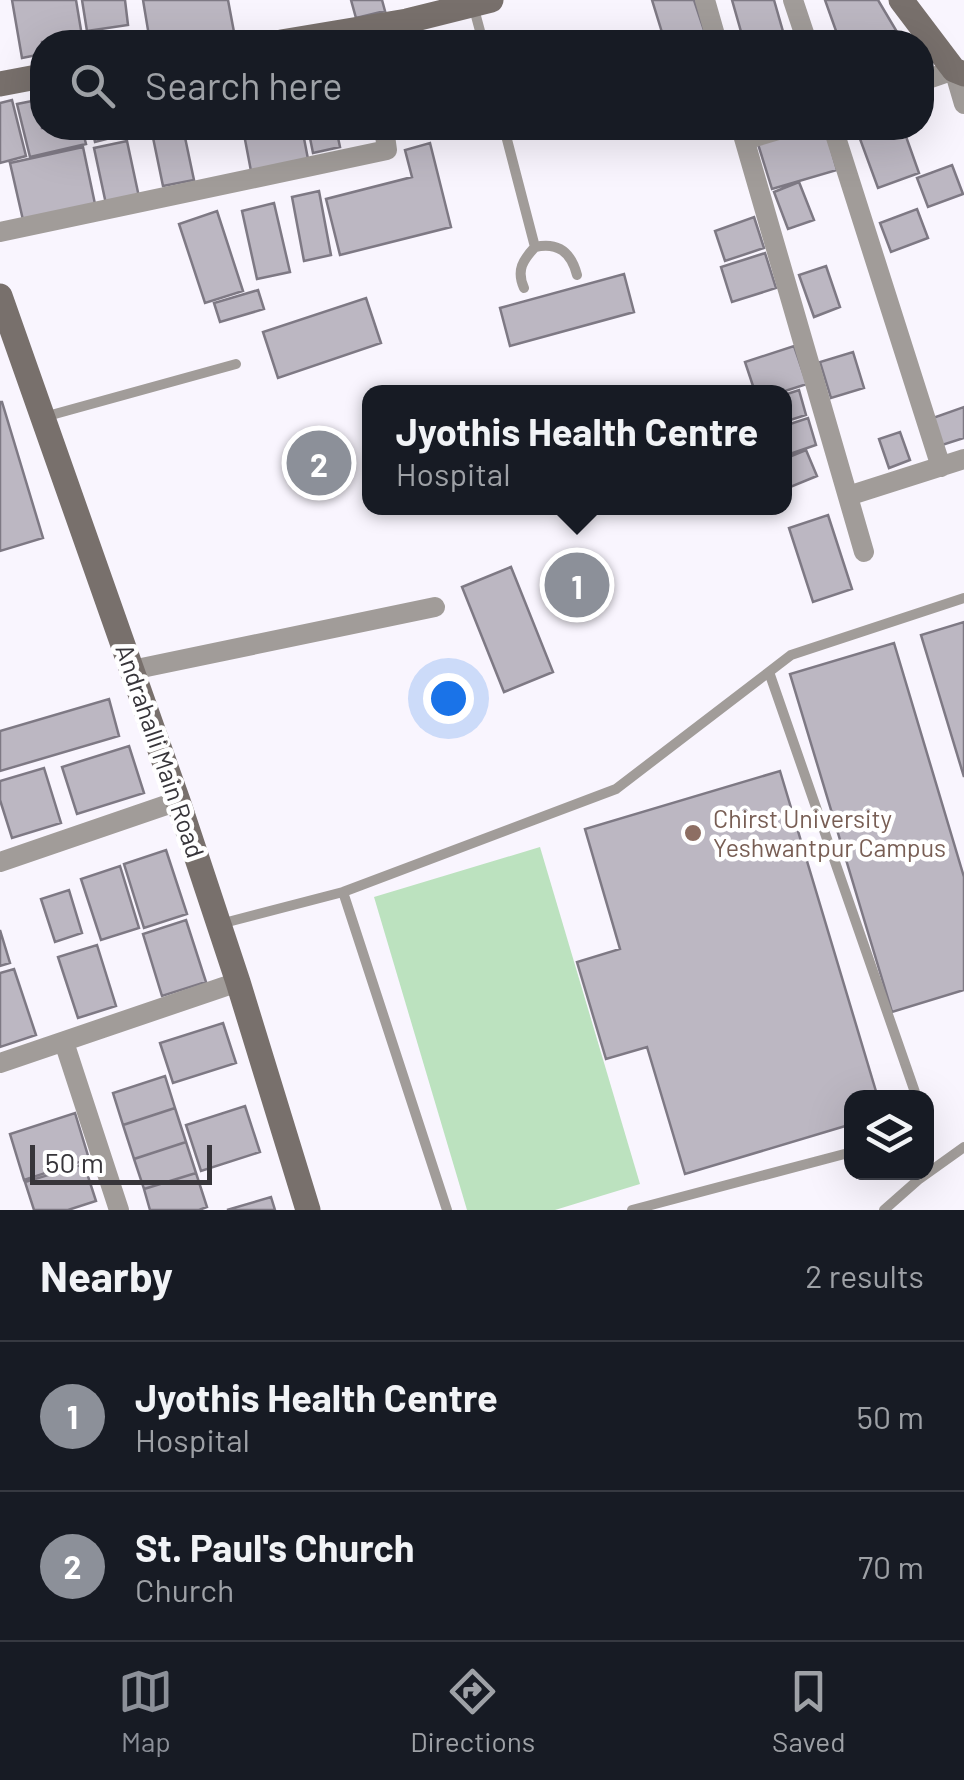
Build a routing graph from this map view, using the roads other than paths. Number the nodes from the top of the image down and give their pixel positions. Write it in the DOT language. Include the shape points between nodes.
graph roads {
  1 [pos="705,0"];
  2 [pos="793,0"];
  3 [pos="901,0"];
  4 [pos="482,2"];
  5 [pos="387,30"];
  6 [pos="483,30"];
  7 [pos="714,30"];
  8 [pos="802,30"];
  9 [pos="925,30"];
  10 [pos="934,41"];
  11 [pos="959,72"];
  12 [pos="30,78"];
  13 [pos="934,79"];
  14 [pos="0,84"];
  15 [pos="964,104"];
  16 [pos="386,140"];
  17 [pos="507,140"];
  18 [pos="745,140"];
  19 [pos="837,140"];
  20 [pos="0,232"];
  21 [pos="535,247"];
  22 [pos="577,275"];
  23 [pos="524,288"];
  24 [pos="0,296"];
  25 [pos="236,364"];
  26 [pos="43,417"];
  27 [pos="964,459"];
  28 [pos="940,467"];
  29 [pos="848,496"];
  30 [pos="864,552"];
  31 [pos="964,598"];
  32 [pos="435,607"];
  33 [pos="132,670"];
  34 [pos="769,672"];
  35 [pos="178,801"];
  36 [pos="0,862"];
  37 [pos="343,892"];
  38 [pos="219,925"];
  39 [pos="238,982"];
  40 [pos="64,1042"];
  41 [pos="0,1063"];
  42 [pos="913,1090"];
  43 [pos="964,1148"];
  44 [pos="844,1154"];
  45 [pos="119,1210"];
  46 [pos="308,1210"];
  47 [pos="446,1210"];
  48 [pos="632,1210"];
  49 [pos="884,1210"];
  1 -- 7 [label="street"];
  2 -- 8 [label="street"];
  3 -- 9 [label="main road"];
  4 -- 5 [label="main road"];
  4 -- 6 [label="lane"];
  10 -- 11 [label="main road"];
  11 -- 13 [label="street"];
  11 -- 15 [label="street"];
  12 -- 14 [label="main road"];
  16 -- 20 [label="street" via="387,150"];
  17 -- 21 [label="lane"];
  18 -- 29 [label="street"];
  19 -- 28 [label="street"];
  21 -- 22 [label="lane" via="562,250"];
  21 -- 23 [label="lane" via="519,270"];
  24 -- 26 [label="main road, Andrahalli Main Road"];
  25 -- 26 [label="lane"];
  26 -- 33 [label="main road, Andrahalli Main Road"];
  27 -- 28 [label="street"];
  28 -- 29 [label="street"];
  29 -- 30 [label="street"];
  31 -- 34 [label="lane" via="791,655"];
  32 -- 33 [label="street"];
  33 -- 35 [label="main road, Andrahalli Main Road"];
  34 -- 37 [label="lane" via="616,789"];
  34 -- 42 [label="lane"];
  35 -- 36 [label="street"];
  35 -- 38 [label="main road, Andrahalli Main Road"];
  37 -- 38 [label="lane"];
  37 -- 47 [label="lane"];
  38 -- 39 [label="main road, Andrahalli Main Road"];
  39 -- 40 [label="street"];
  39 -- 46 [label="main road, Andrahalli Main Road"];
  40 -- 41 [label="street"];
  40 -- 45 [label="street"];
  43 -- 49 [label="lane"];
  44 -- 48 [label="lane"];
}
